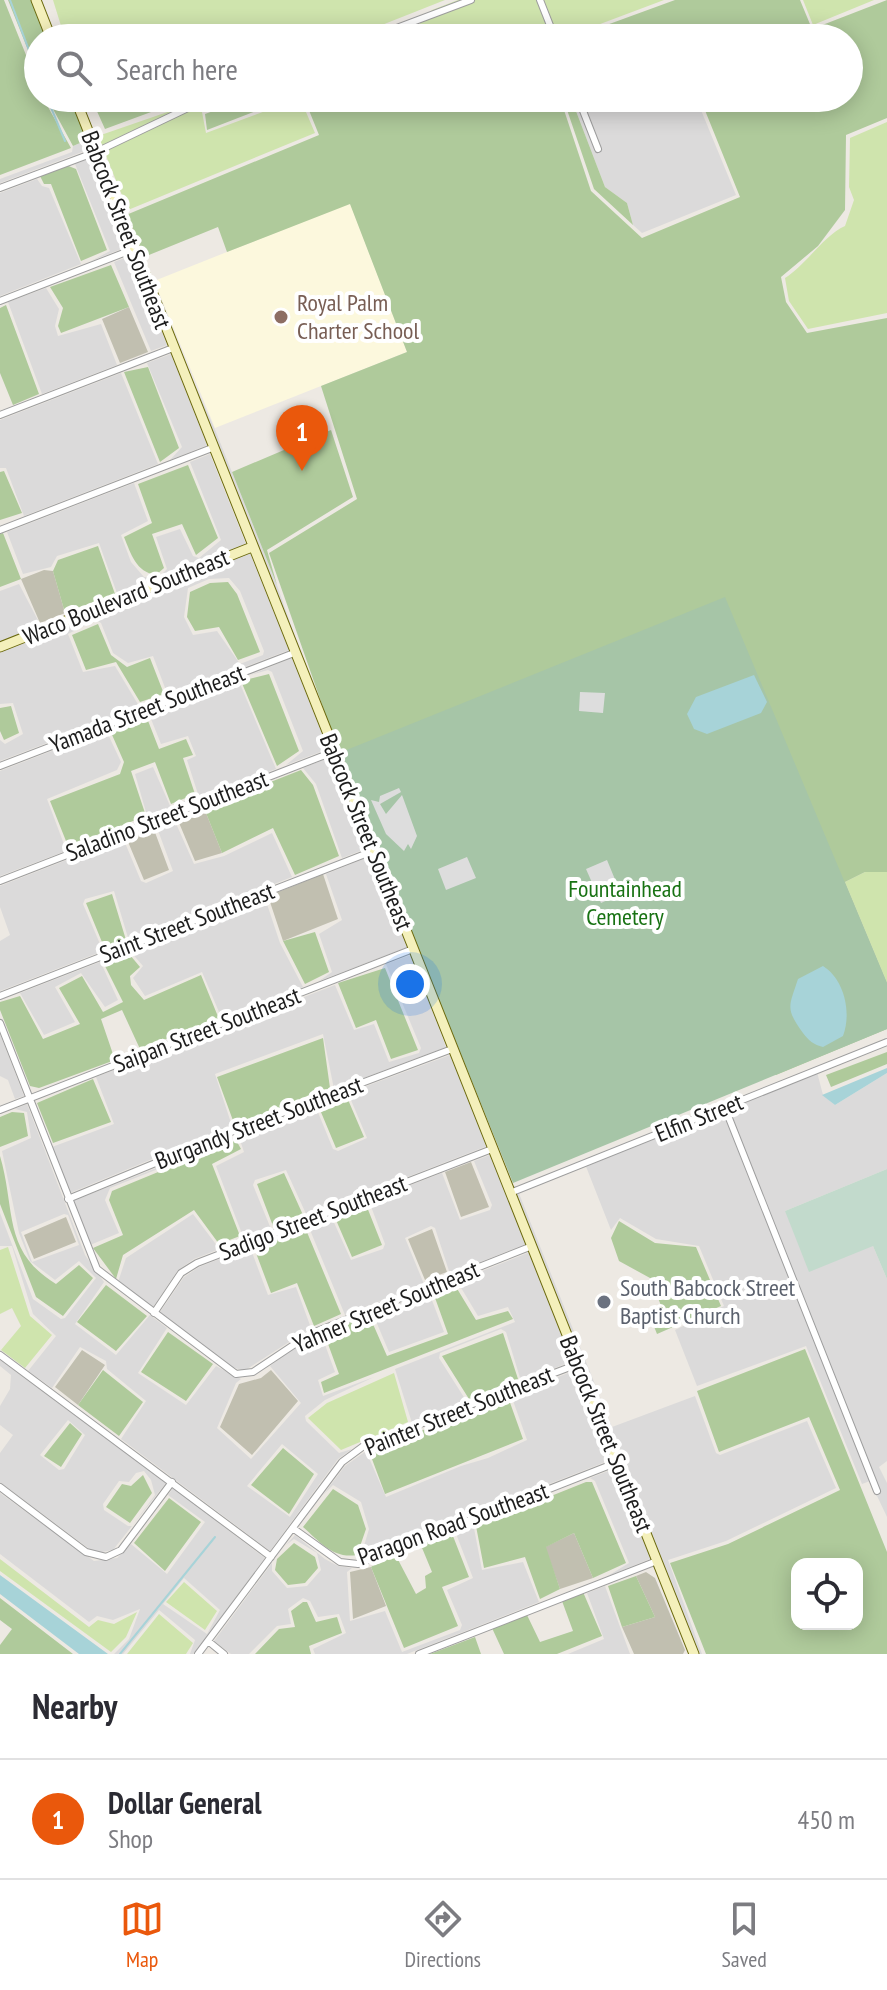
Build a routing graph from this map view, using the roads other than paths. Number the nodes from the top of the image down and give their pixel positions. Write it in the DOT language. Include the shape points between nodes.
graph roads {
  1 [pos="36,0"];
  2 [pos="471,0"];
  3 [pos="540,0"];
  4 [pos="45,24"];
  5 [pos="407,24"];
  6 [pos="549,24"];
  7 [pos="80,112"];
  8 [pos="180,112"];
  9 [pos="583,112"];
  10 [pos="598,149"];
  11 [pos="96,152"];
  12 [pos="0,188"];
  13 [pos="134,249"];
  14 [pos="0,301"];
  15 [pos="173,348"];
  16 [pos="0,415"];
  17 [pos="212,448"];
  18 [pos="0,530"];
  19 [pos="252,547"];
  20 [pos="0,647"];
  21 [pos="294,653"];
  22 [pos="333,752"];
  23 [pos="0,766"];
  24 [pos="373,851"];
  25 [pos="0,881"];
  26 [pos="413,949"];
  27 [pos="0,996"];
  28 [pos="0,1023"];
  29 [pos="887,1042"];
  30 [pos="452,1049"];
  31 [pos="29,1099"];
  32 [pos="725,1108"];
  33 [pos="0,1110"];
  34 [pos="492,1149"];
  35 [pos="510,1193"];
  36 [pos="68,1199"];
  37 [pos="532,1246"];
  38 [pos="154,1313"];
  39 [pos="0,1355"];
  40 [pos="578,1364"];
  41 [pos="618,1462"];
  42 [pos="172,1482"];
  43 [pos="0,1487"];
  44 [pos="877,1491"];
  45 [pos="294,1529"];
  46 [pos="271,1557"];
  47 [pos="657,1561"];
  48 [pos="208,1641"];
  49 [pos="198,1654"];
  50 [pos="224,1654"];
  51 [pos="419,1654"];
  52 [pos="694,1654"];
  1 -- 4 [label="main road"];
  2 -- 5 [label="street"];
  3 -- 6 [label="street"];
  7 -- 11 [label="main road, Babcock Street Southeast"];
  8 -- 11 [label="street"];
  9 -- 10 [label="street"];
  11 -- 12 [label="street"];
  11 -- 13 [label="main road, Babcock Street Southeast"];
  13 -- 14 [label="street"];
  13 -- 15 [label="main road, Babcock Street Southeast"];
  15 -- 16 [label="street"];
  15 -- 17 [label="main road, Babcock Street Southeast"];
  17 -- 18 [label="street"];
  17 -- 19 [label="main road, Babcock Street Southeast"];
  19 -- 20 [label="main road, Waco Boulevard Southeast"];
  19 -- 21 [label="main road, Babcock Street Southeast"];
  21 -- 22 [label="main road, Babcock Street Southeast"];
  21 -- 23 [label="street, Yamada Street Southeast"];
  22 -- 24 [label="main road, Babcock Street Southeast"];
  22 -- 25 [label="street, Saladino Street Southeast"];
  24 -- 26 [label="main road, Babcock Street Southeast"];
  24 -- 27 [label="street, Saint Street Southeast"];
  26 -- 30 [label="main road, Babcock Street Southeast"];
  26 -- 31 [label="street, Saipan Street Southeast"];
  28 -- 31 [label="street"];
  29 -- 32 [label="street, Elfin Street"];
  30 -- 34 [label="main road, Babcock Street Southeast"];
  30 -- 36 [label="street, Burgandy Street Southeast"];
  31 -- 33 [label="street, Saipan Street Southeast"];
  31 -- 36 [label="street"];
  32 -- 35 [label="street, Elfin Street"];
  32 -- 44 [label="street"];
  34 -- 35 [label="main road, Babcock Street Southeast"];
  34 -- 38 [label="street, Sadigo Street Southeast" via="197,1263 181,1273"];
  35 -- 37 [label="main road, Babcock Street Southeast"];
  36 -- 38 [label="street" via="97,1269"];
  37 -- 38 [label="street, Yahner Street Southeast" via="310,1334 245,1375 227,1370"];
  37 -- 40 [label="main road, Babcock Street Southeast"];
  39 -- 42 [label="street"];
  40 -- 41 [label="main road, Babcock Street Southeast"];
  40 -- 45 [label="street, Painter Street Southeast" via="365,1445 342,1462"];
  41 -- 45 [label="street, Paragon Road Southeast" via="358,1564 340,1562"];
  41 -- 47 [label="main road, Babcock Street Southeast"];
  42 -- 43 [label="street" via="121,1550 106,1557 86,1552"];
  42 -- 46 [label="street"];
  45 -- 46 [label="street, Painter Street Southeast"];
  46 -- 48 [label="street, Painter Street Southeast"];
  47 -- 51 [label="street"];
  47 -- 52 [label="main road, Babcock Street Southeast"];
  48 -- 49 [label="street, Painter Street Southeast"];
  48 -- 50 [label="street"];
}
